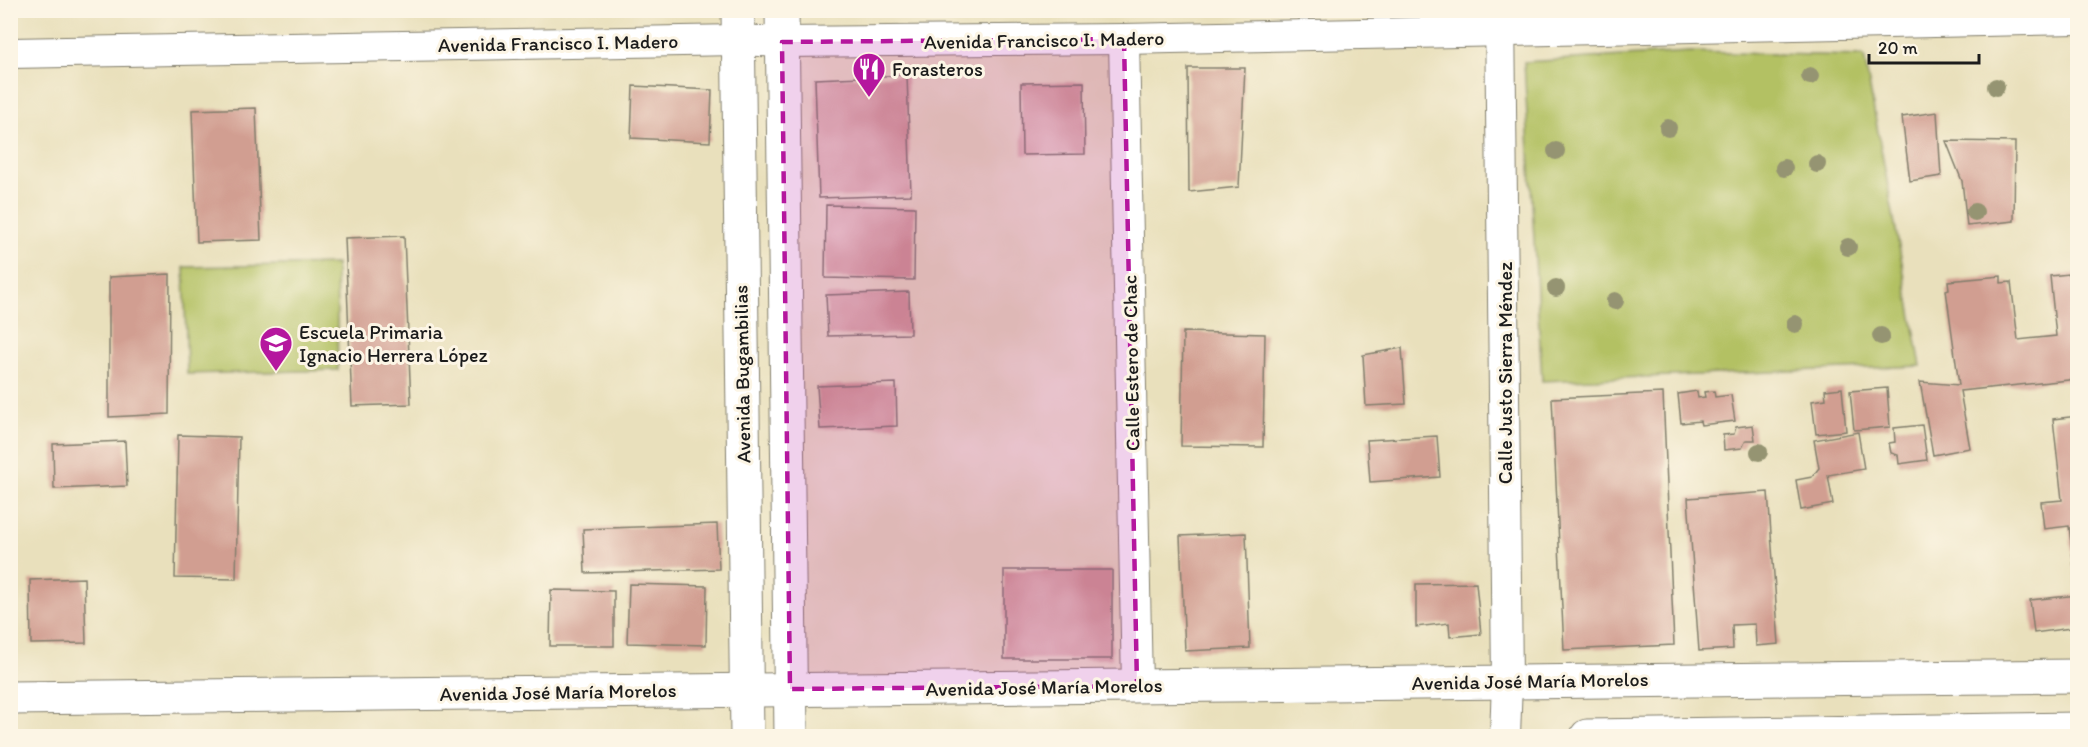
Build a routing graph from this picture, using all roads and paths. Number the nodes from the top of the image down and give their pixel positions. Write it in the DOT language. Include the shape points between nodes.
graph roads {
  1 [pos="2078,19"];
  2 [pos="1501,21"];
  3 [pos="738,25"];
  4 [pos="782,26"];
  5 [pos="1124,39"];
  6 [pos="10,52"];
  7 [pos="2078,676"];
  8 [pos="1507,682"];
  9 [pos="1137,686"];
  10 [pos="746,689"];
  11 [pos="790,689"];
  12 [pos="10,698"];
  13 [pos="2078,729"];
  14 [pos="1917,734"];
  15 [pos="747,736"];
  16 [pos="791,736"];
  17 [pos="1505,736"];
  18 [pos="1587,736"];
  1 -- 2 [label="street, Avenida Francisco I. Madero"];
  2 -- 5 [label="street, Avenida Francisco I. Madero"];
  2 -- 8 [label="street, Calle Justo Sierra Méndez"];
  3 -- 4 [label="street, Avenida Francisco I. Madero"];
  3 -- 6 [label="street, Avenida Francisco I. Madero"];
  3 -- 10 [label="street, Avenida Bugambilias"];
  4 -- 5 [label="street, Avenida Francisco I. Madero"];
  4 -- 11 [label="street"];
  5 -- 9 [label="street, Calle Estero de Chac"];
  7 -- 8 [label="street, Avenida José María Morelos"];
  8 -- 9 [label="street, Avenida José María Morelos"];
  8 -- 17 [label="street, Calle Justo Sierra Méndez"];
  9 -- 11 [label="street, Avenida José María Morelos"];
  10 -- 11 [label="street, Avenida José María Morelos"];
  10 -- 12 [label="street, Avenida José María Morelos"];
  10 -- 15 [label="street, Avenida Bugambilias"];
  11 -- 16 [label="street"];
  13 -- 14 [label="street"];
  14 -- 18 [label="street"];
}
